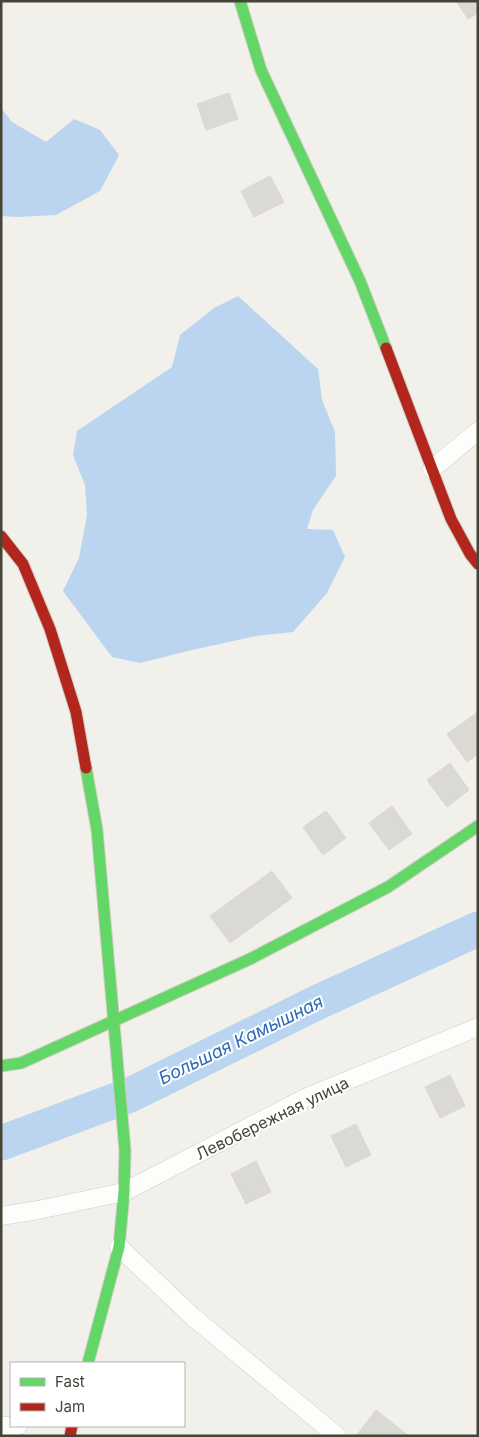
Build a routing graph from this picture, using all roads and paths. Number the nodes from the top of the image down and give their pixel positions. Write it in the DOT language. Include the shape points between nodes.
graph roads {
  1 [pos="240,1"];
  2 [pos="478,430"];
  3 [pos="432,469"];
  4 [pos="1,536"];
  5 [pos="478,564"];
  6 [pos="478,826"];
  7 [pos="114,1022"];
  8 [pos="478,1027"];
  9 [pos="1,1066"];
  10 [pos="124,1192"];
  11 [pos="1,1216"];
  12 [pos="119,1247"];
  13 [pos="88,1362"];
  14 [pos="337,1436"];
  1 -- 3 [label="street" via="262,70 360,281"];
  2 -- 3 [label="street"];
  3 -- 5 [label="street" via="451,519"];
  4 -- 7 [label="street" via="23,564 50,629 76,712 97,830"];
  6 -- 7 [label="street" via="388,887 250,958"];
  7 -- 9 [label="street" via="21,1063"];
  7 -- 10 [label="street" via="125,1150"];
  8 -- 10 [label="street, Левобережная улица" via="307,1098"];
  10 -- 11 [label="street, Левобережная улица"];
  10 -- 12 [label="street"];
  12 -- 13 [label="street"];
  12 -- 14 [label="street" via="193,1317"];
}
